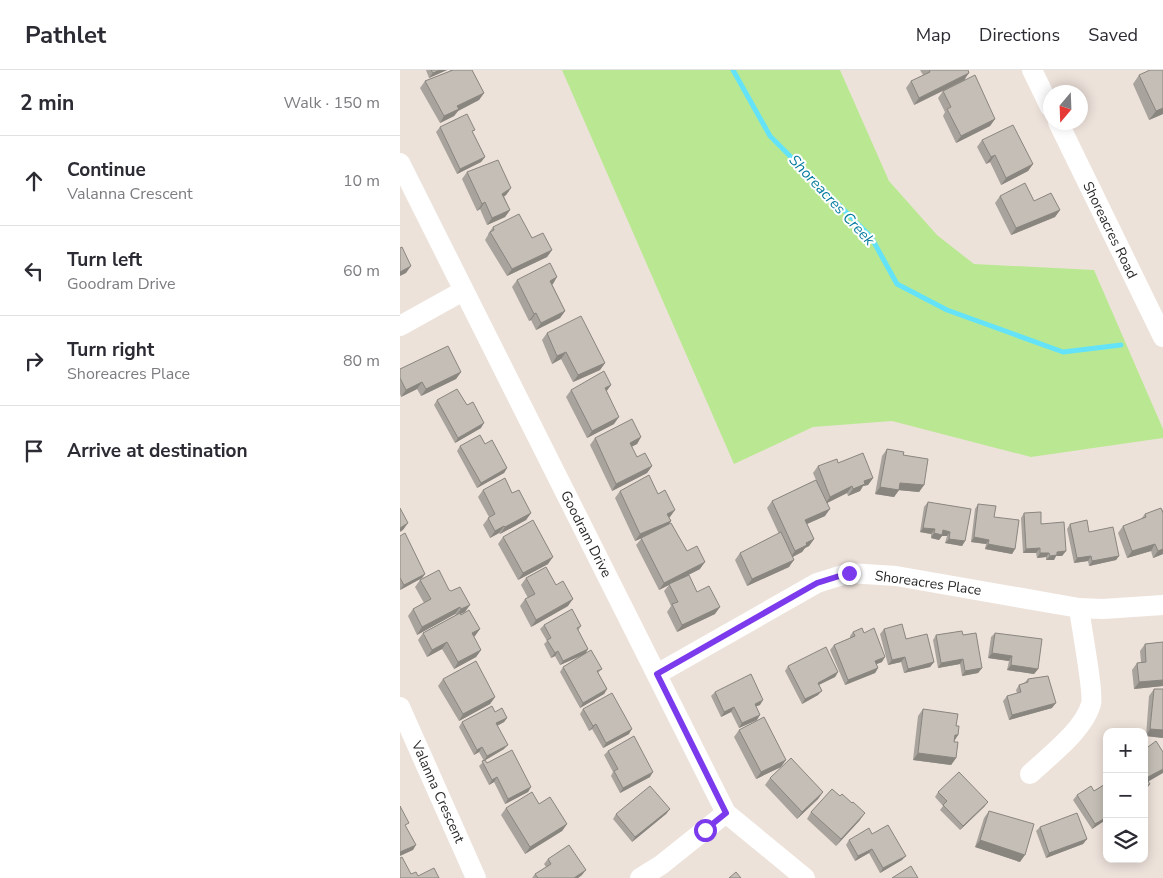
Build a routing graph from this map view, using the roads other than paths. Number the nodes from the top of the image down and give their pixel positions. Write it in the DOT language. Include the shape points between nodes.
graph roads {
  1 [pos="1032,70"];
  2 [pos="1043,93"];
  3 [pos="1062,130"];
  4 [pos="400,163"];
  5 [pos="464,290"];
  6 [pos="400,326"];
  7 [pos="1163,337"];
  8 [pos="1163,605"];
  9 [pos="1079,608"];
  10 [pos="657,674"];
  11 [pos="400,707"];
  12 [pos="1030,774"];
  13 [pos="726,813"];
  14 [pos="476,878"];
  15 [pos="640,878"];
  16 [pos="805,878"];
  1 -- 2 [label="street"];
  3 -- 7 [label="street, Shoreacres Road"];
  4 -- 5 [label="street, Goodram Drive"];
  5 -- 6 [label="street"];
  5 -- 10 [label="street, Goodram Drive"];
  8 -- 9 [label="street, Shoreacres Place"];
  9 -- 10 [label="street, Shoreacres Place" via="896,576 849,573 817,583"];
  9 -- 12 [label="street" via="1092,703 1068,739"];
  10 -- 13 [label="street, Goodram Drive"];
  11 -- 14 [label="street, Valanna Crescent"];
  13 -- 15 [label="street"];
  13 -- 16 [label="street, Goodram Drive"];
}
